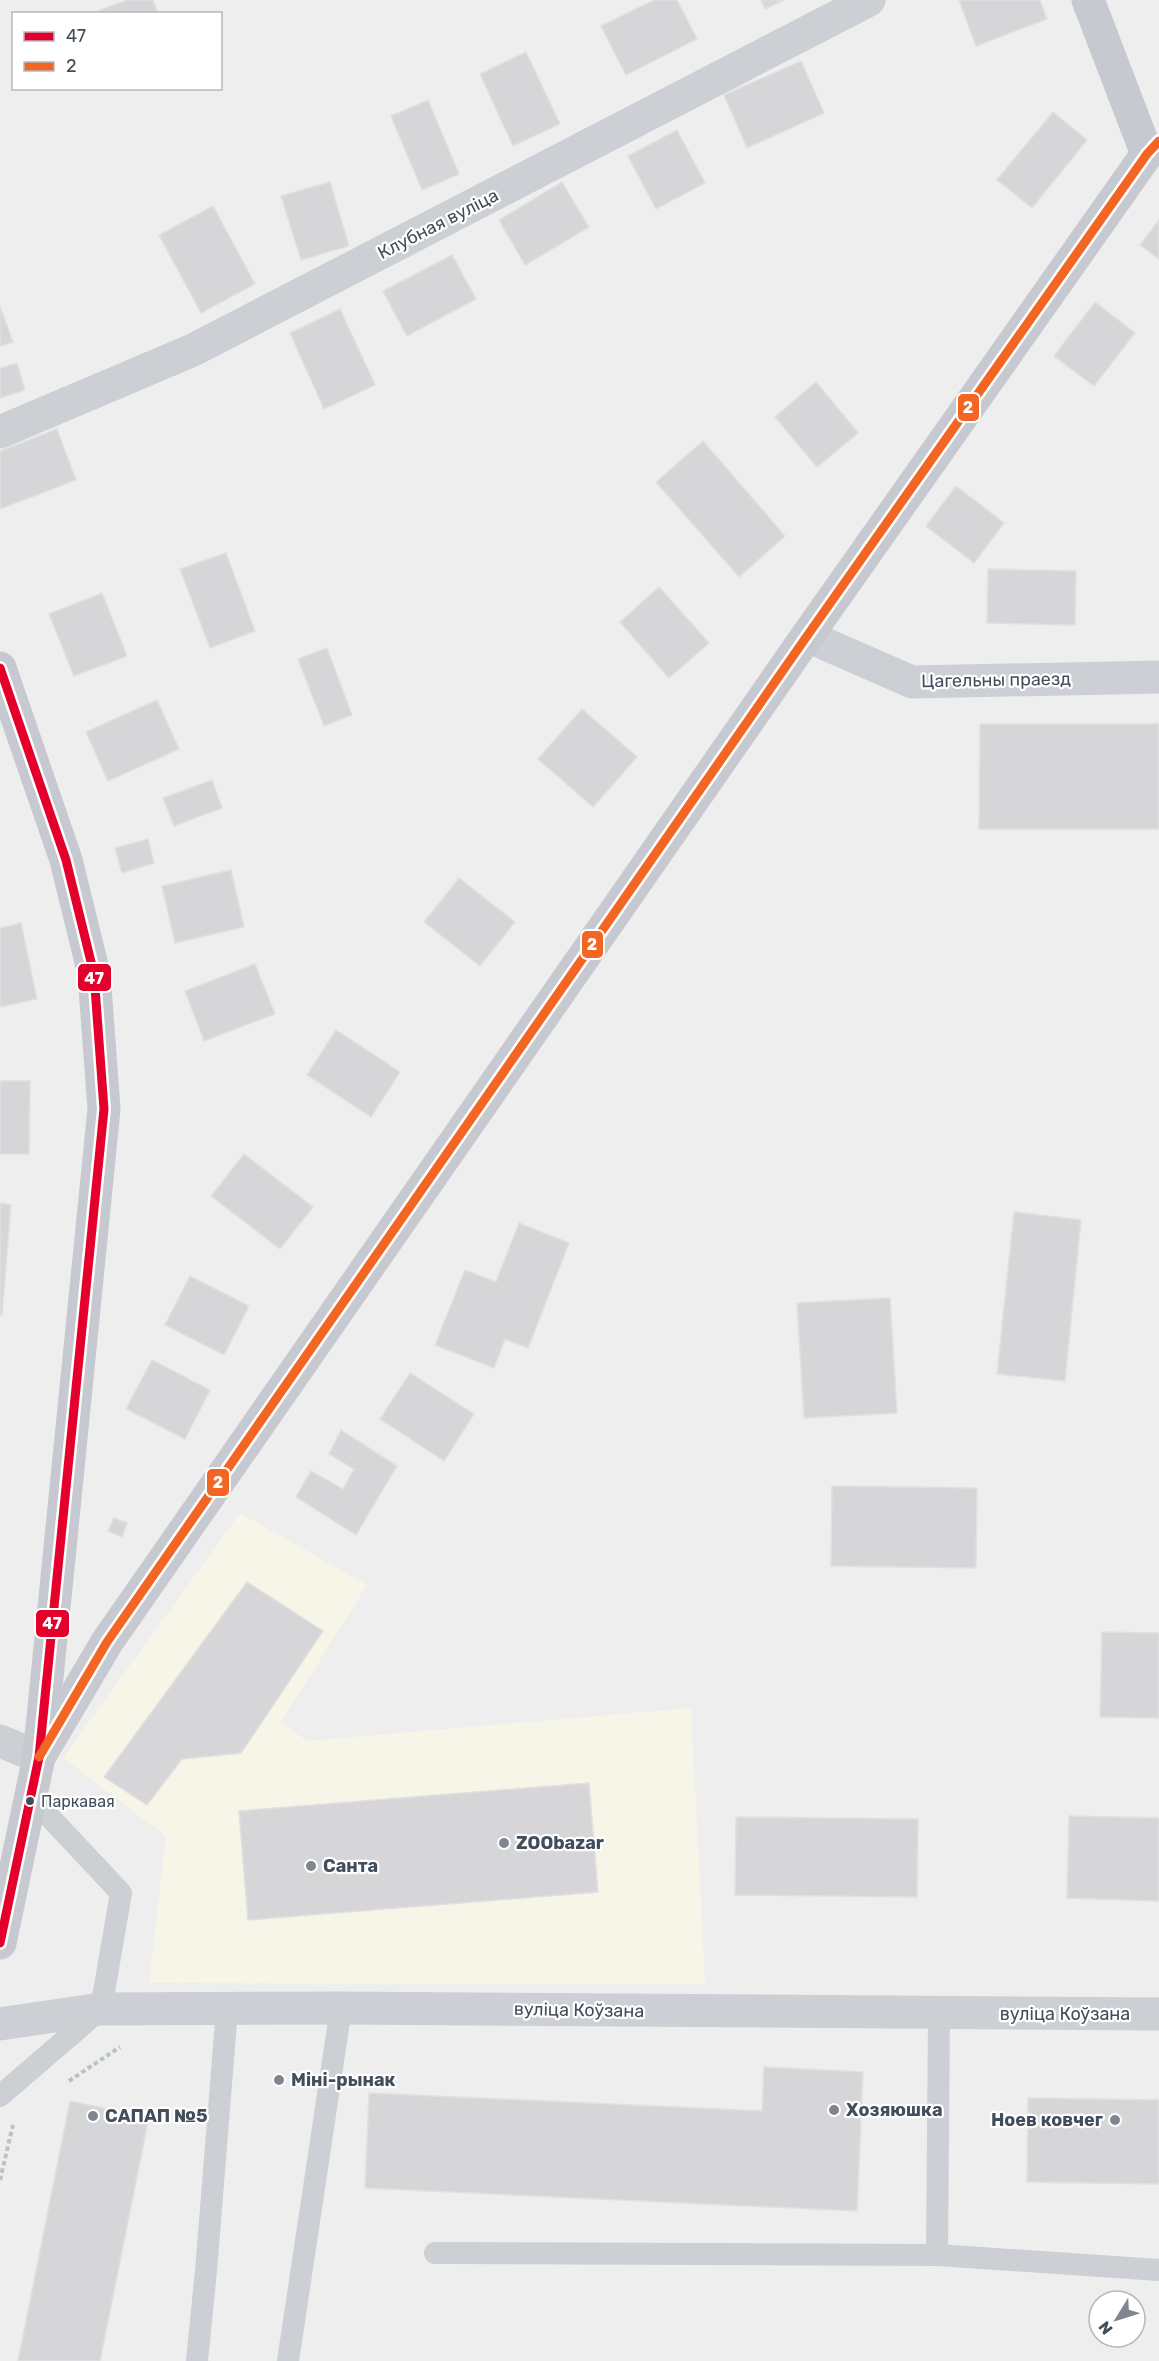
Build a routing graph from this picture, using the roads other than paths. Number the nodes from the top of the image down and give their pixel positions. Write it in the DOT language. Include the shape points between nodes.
graph roads {
  1 [pos="869,0"];
  2 [pos="1088,0"];
  3 [pos="1153,147"];
  4 [pos="0,432"];
  5 [pos="807,636"];
  6 [pos="0,668"];
  7 [pos="1159,677"];
  8 [pos="0,1741"];
  9 [pos="39,1757"];
  10 [pos="30,1796"];
  11 [pos="0,1943"];
  12 [pos="341,2008"];
  13 [pos="101,2009"];
  14 [pos="227,2009"];
  15 [pos="939,2014"];
  16 [pos="1159,2014"];
  17 [pos="0,2024"];
  18 [pos="0,2096"];
  19 [pos="435,2253"];
  20 [pos="937,2254"];
  21 [pos="1159,2270"];
  22 [pos="197,2361"];
  23 [pos="288,2361"];
  1 -- 4 [label="street, Клубная вуліца" via="193,350"];
  2 -- 3 [label="main road"];
  3 -- 5 [label="main road"];
  5 -- 7 [label="street, Цагельны праезд" via="912,682"];
  5 -- 9 [label="main road" via="106,1642"];
  6 -- 9 [label="main road" via="66,860 94,974 104,1109"];
  8 -- 9 [label="street"];
  9 -- 10 [label="main road"];
  10 -- 11 [label="main road"];
  10 -- 13 [label="lane" via="121,1893"];
  12 -- 14 [label="street, вуліца Коўзана"];
  12 -- 15 [label="street, вуліца Коўзана"];
  12 -- 23 [label="lane"];
  13 -- 14 [label="street, вуліца Коўзана"];
  13 -- 17 [label="street, вуліца Коўзана"];
  13 -- 18 [label="lane"];
  14 -- 22 [label="lane"];
  15 -- 16 [label="street, вуліца Коўзана"];
  15 -- 20 [label="lane"];
  19 -- 20 [label="lane"];
  20 -- 21 [label="lane"];
}
